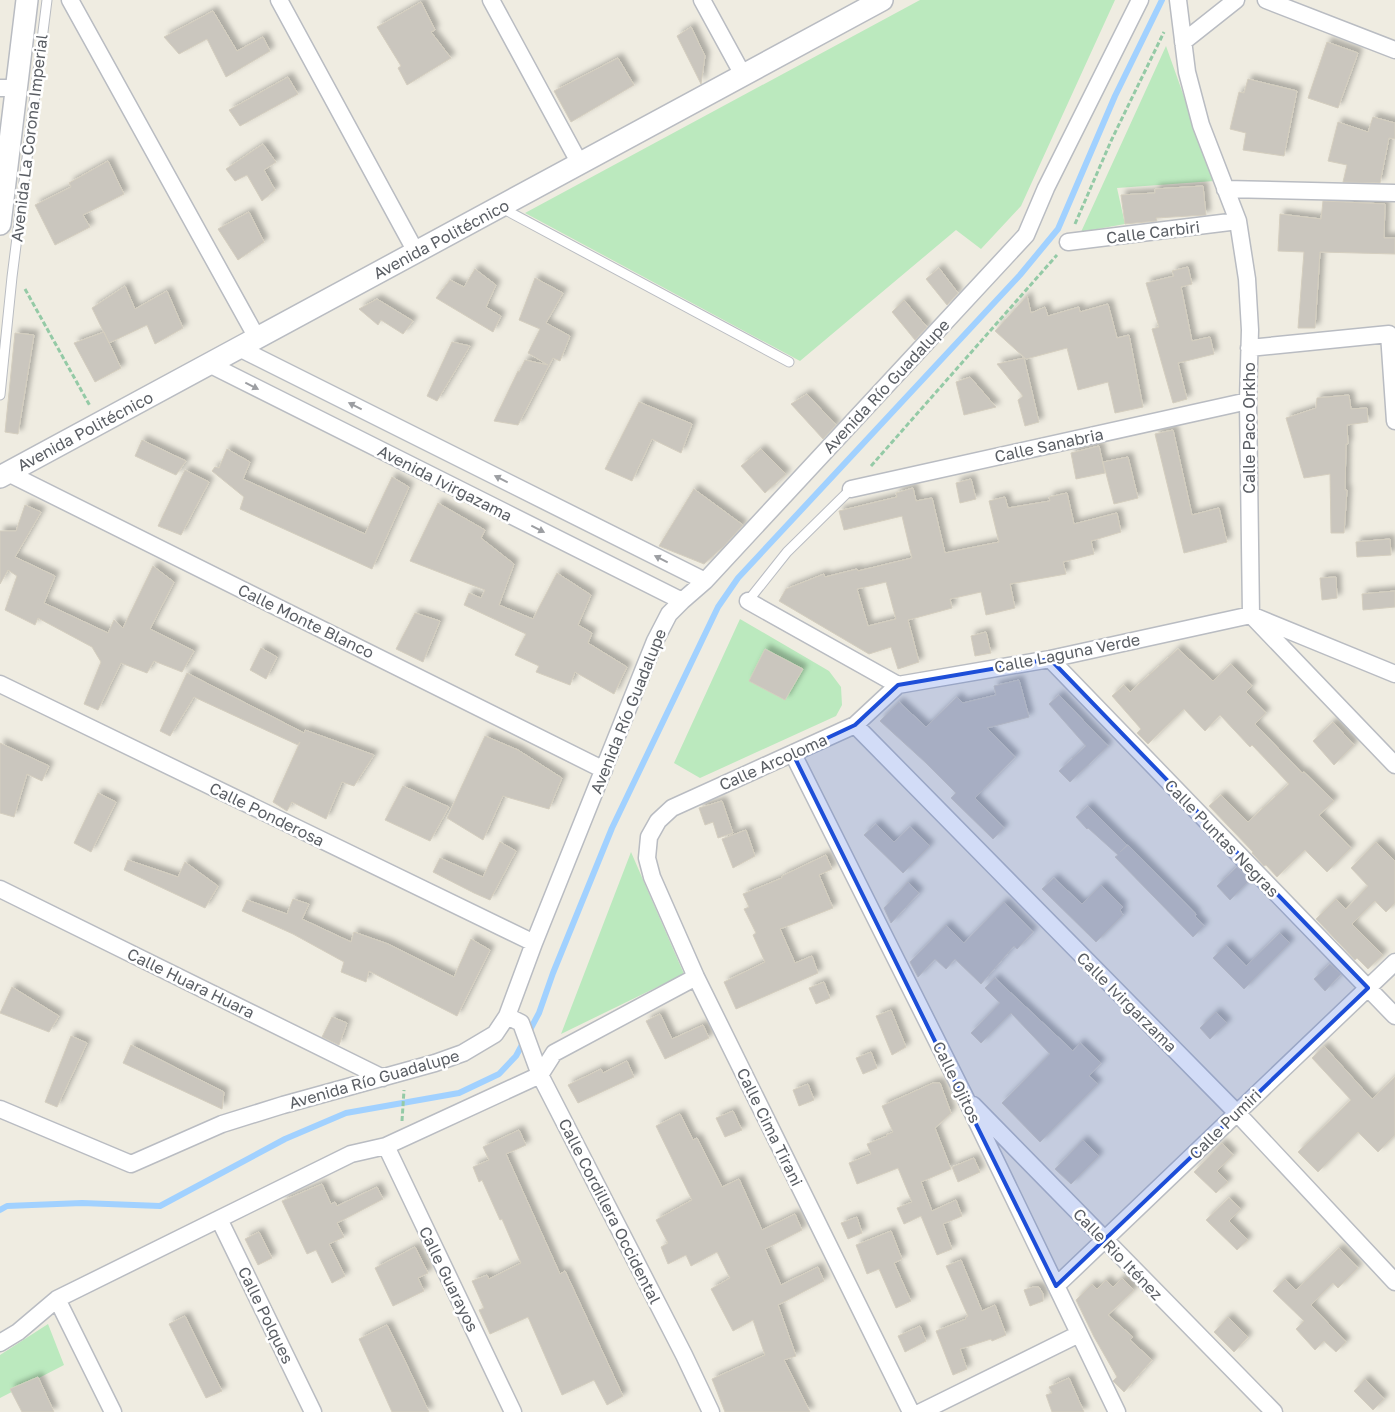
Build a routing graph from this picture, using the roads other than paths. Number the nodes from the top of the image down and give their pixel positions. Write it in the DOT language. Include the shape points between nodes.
graph roads {
  1 [pos="27,0"];
  2 [pos="47,0"];
  3 [pos="70,0"];
  4 [pos="279,0"];
  5 [pos="490,0"];
  6 [pos="702,0"];
  7 [pos="882,0"];
  8 [pos="1140,0"];
  9 [pos="1178,0"];
  10 [pos="1236,0"];
  11 [pos="1266,0"];
  12 [pos="1183,42"];
  13 [pos="1395,50"];
  14 [pos="743,76"];
  15 [pos="8,88"];
  16 [pos="580,164"];
  17 [pos="1226,189"];
  18 [pos="1395,192"];
  19 [pos="500,207"];
  20 [pos="1238,221"];
  21 [pos="0,224"];
  22 [pos="1068,242"];
  23 [pos="416,252"];
  24 [pos="248,343"];
  25 [pos="1249,348"];
  26 [pos="789,362"];
  27 [pos="208,364"];
  28 [pos="0,394"];
  29 [pos="1248,401"];
  30 [pos="1395,421"];
  31 [pos="4,475"];
  32 [pos="850,488"];
  33 [pos="705,581"];
  34 [pos="682,601"];
  35 [pos="748,601"];
  36 [pos="1251,615"];
  37 [pos="1050,659"];
  38 [pos="1395,674"];
  39 [pos="0,684"];
  40 [pos="898,684"];
  41 [pos="854,726"];
  42 [pos="793,754"];
  43 [pos="1395,765"];
  44 [pos="604,770"];
  45 [pos="649,837"];
  46 [pos="0,889"];
  47 [pos="534,943"];
  48 [pos="1395,962"];
  49 [pos="696,976"];
  50 [pos="1368,988"];
  51 [pos="1395,1016"];
  52 [pos="514,1020"];
  53 [pos="540,1074"];
  54 [pos="382,1078"];
  55 [pos="964,1095"];
  56 [pos="0,1109"];
  57 [pos="1237,1113"];
  58 [pos="386,1146"];
  59 [pos="219,1219"];
  60 [pos="1104,1240"];
  61 [pos="1395,1282"];
  62 [pos="1056,1286"];
  63 [pos="57,1299"];
  64 [pos="1079,1334"];
  65 [pos="0,1343"];
  66 [pos="113,1412"];
  67 [pos="313,1412"];
  68 [pos="513,1412"];
  69 [pos="711,1412"];
  70 [pos="911,1412"];
  71 [pos="921,1412"];
  72 [pos="1117,1412"];
  73 [pos="1274,1412"];
  1 -- 15 [label="street, Avenida La Corona Imperial"];
  2 -- 28 [label="lane, Avenida La Corona Imperial"];
  3 -- 24 [label="street"];
  4 -- 23 [label="street"];
  5 -- 16 [label="street"];
  6 -- 14 [label="street"];
  7 -- 14 [label="street, Avenida Politécnico"];
  8 -- 33 [label="street, Avenida Río Guadalupe" via="1046,188 1026,235"];
  9 -- 12 [label="street, Calle Paco Orkho"];
  10 -- 12 [label="street"];
  11 -- 13 [label="street"];
  12 -- 17 [label="street, Calle Paco Orkho" via="1187,72 1202,125"];
  14 -- 16 [label="street, Avenida Politécnico"];
  15 -- 21 [label="street, Avenida La Corona Imperial"];
  16 -- 19 [label="street, Avenida Politécnico"];
  17 -- 18 [label="street"];
  17 -- 20 [label="street, Calle Paco Orkho"];
  19 -- 23 [label="street, Avenida Politécnico"];
  19 -- 26 [label="lane"];
  20 -- 22 [label="street, Calle Carbiri"];
  20 -- 25 [label="street, Calle Paco Orkho" via="1247,279"];
  23 -- 24 [label="street, Avenida Politécnico"];
  24 -- 27 [label="street, Avenida Politécnico"];
  33 -- 24 [label="street, Avenida Ivirgazama, one-way"];
  25 -- 29 [label="street, Calle Paco Orkho"];
  25 -- 30 [label="street" via="1389,334"];
  27 -- 31 [label="street, Avenida Politécnico"];
  27 -- 34 [label="street, Avenida Ivirgazama, one-way"];
  29 -- 32 [label="street, Calle Sanabria"];
  29 -- 36 [label="street, Calle Paco Orkho"];
  31 -- 44 [label="street, Calle Monte Blanco"];
  32 -- 35 [label="lane" via="787,552"];
  33 -- 34 [label="street, Avenida Río Guadalupe"];
  34 -- 44 [label="street, Avenida Río Guadalupe" via="669,614 655,641"];
  35 -- 40 [label="street"];
  36 -- 37 [label="street, Calle Laguna Verde"];
  36 -- 38 [label="street"];
  36 -- 43 [label="street"];
  37 -- 40 [label="street, Calle Laguna Verde"];
  37 -- 50 [label="street, Calle Puntas Negras"];
  39 -- 47 [label="street, Calle Ponderosa"];
  40 -- 41 [label="street, Calle Arcoloma"];
  41 -- 42 [label="street, Calle Arcoloma"];
  41 -- 57 [label="street, Calle Ivirgarzama"];
  42 -- 45 [label="street, Calle Arcoloma" via="672,808 658,821"];
  42 -- 55 [label="street, Calle Ojitos"];
  44 -- 47 [label="street, Avenida Río Guadalupe"];
  45 -- 49 [label="street, Calle Cima Tirani" via="647,858 652,877"];
  46 -- 54 [label="street, Calle Huara Huara"];
  47 -- 52 [label="street, Avenida Río Guadalupe"];
  48 -- 50 [label="street, Calle Pumiri"];
  49 -- 53 [label="street" via="554,1053"];
  49 -- 70 [label="street, Calle Cima Tirani"];
  50 -- 51 [label="street, Calle Puntas Negras"];
  50 -- 57 [label="street, Calle Pumiri"];
  52 -- 53 [label="street, Calle Cordillera Occidental" via="531,1049"];
  52 -- 54 [label="street, Avenida Río Guadalupe" via="463,1053"];
  53 -- 58 [label="street"];
  53 -- 69 [label="street, Calle Cordillera Occidental"];
  54 -- 56 [label="street, Avenida Río Guadalupe" via="222,1124 131,1164"];
  55 -- 60 [label="street, Calle Rio Iténez"];
  55 -- 62 [label="street, Calle Ojitos"];
  57 -- 60 [label="street, Calle Pumiri"];
  57 -- 61 [label="street, Calle Ivirgarzama"];
  58 -- 59 [label="street" via="351,1154"];
  58 -- 68 [label="street, Calle Guarayos"];
  59 -- 63 [label="street"];
  59 -- 67 [label="street, Calle Polques"];
  60 -- 62 [label="street, Calle Pumiri"];
  60 -- 73 [label="street, Calle Rio Iténez"];
  62 -- 64 [label="street, Calle Ojitos"];
  63 -- 65 [label="street"];
  63 -- 66 [label="street"];
  64 -- 71 [label="street"];
  64 -- 72 [label="street, Calle Ojitos"];
}
